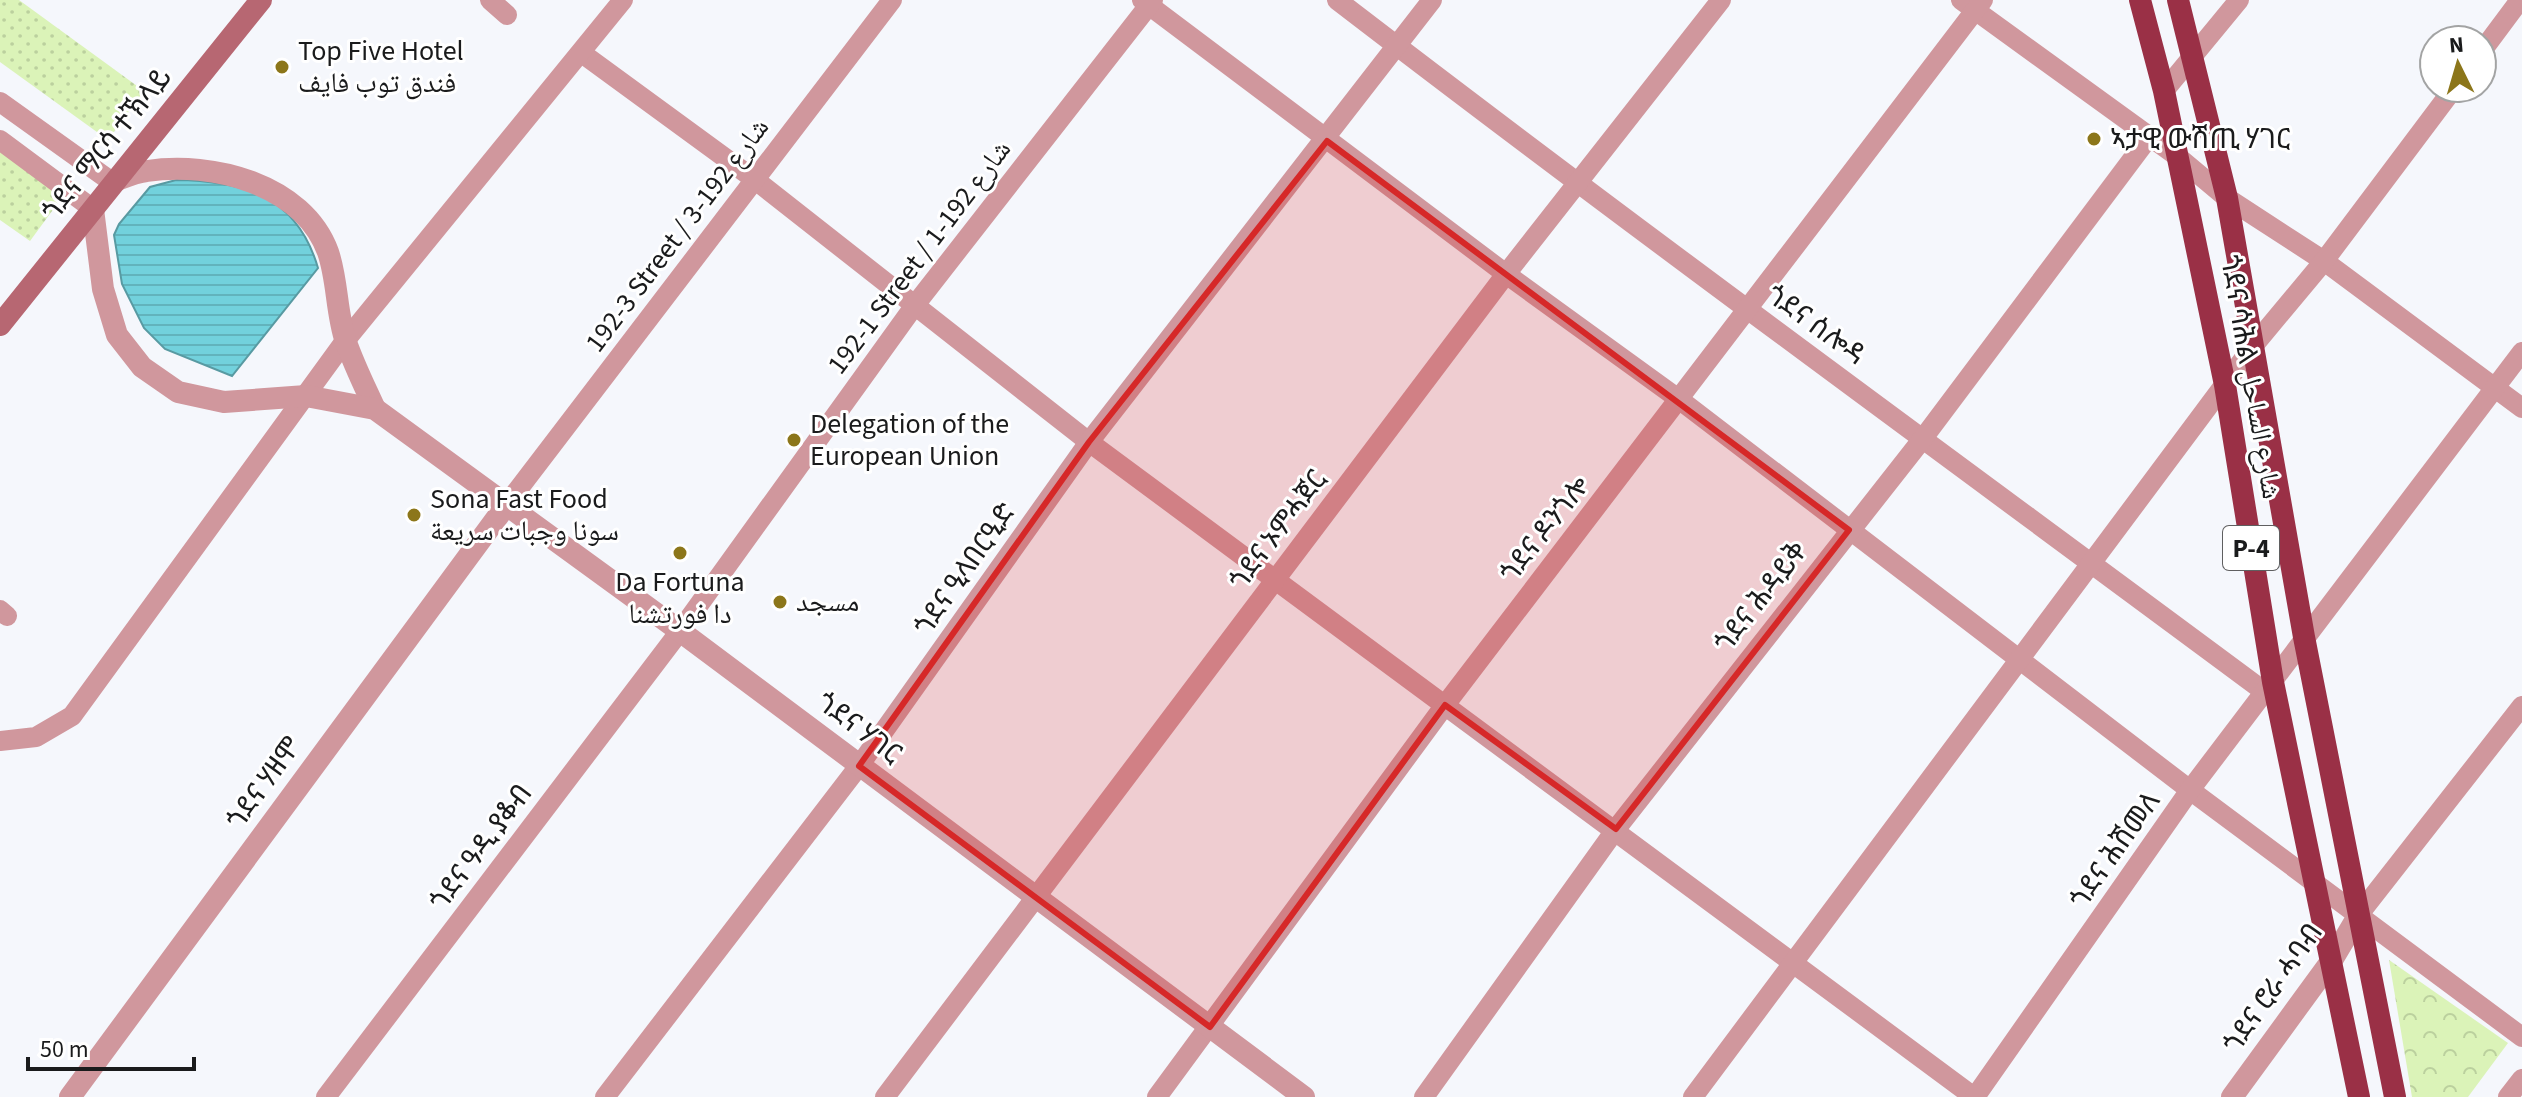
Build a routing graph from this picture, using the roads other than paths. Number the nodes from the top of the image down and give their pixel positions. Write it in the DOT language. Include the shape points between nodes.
graph roads {
  1 [pos="261,0"];
  2 [pos="490,0"];
  3 [pos="623,0"];
  4 [pos="892,0"];
  5 [pos="1337,0"];
  6 [pos="1432,0"];
  7 [pos="1721,0"];
  8 [pos="2140,0"];
  9 [pos="2178,0"];
  10 [pos="2239,0"];
  11 [pos="2520,0"];
  12 [pos="1148,2"];
  13 [pos="1973,3"];
  14 [pos="507,15"];
  15 [pos="2498,30"];
  16 [pos="1398,46"];
  17 [pos="583,54"];
  18 [pos="2194,58"];
  19 [pos="2164,91"];
  20 [pos="0,102"];
  21 [pos="2442,104"];
  22 [pos="2149,137"];
  23 [pos="0,140"];
  24 [pos="1327,141"];
  25 [pos="2178,157"];
  26 [pos="754,179"];
  27 [pos="1579,180"];
  28 [pos="112,182"];
  29 [pos="2227,198"];
  30 [pos="93,209"];
  31 [pos="2324,261"];
  32 [pos="1506,274"];
  33 [pos="915,305"];
  34 [pos="1747,310"];
  35 [pos="0,325"];
  36 [pos="345,341"];
  37 [pos="2254,345"];
  38 [pos="2522,352"];
  39 [pos="2225,385"];
  40 [pos="2495,387"];
  41 [pos="306,396"];
  42 [pos="1680,400"];
  43 [pos="2522,408"];
  44 [pos="375,409"];
  45 [pos="1924,437"];
  46 [pos="1089,442"];
  47 [pos="507,504"];
  48 [pos="1849,530"];
  49 [pos="2092,564"];
  50 [pos="1276,579"];
  51 [pos="680,631"];
  52 [pos="2304,637"];
  53 [pos="2021,659"];
  54 [pos="2269,687"];
  55 [pos="1445,705"];
  56 [pos="2522,706"];
  57 [pos="0,741"];
  58 [pos="859,766"];
  59 [pos="2190,790"];
  60 [pos="1616,829"];
  61 [pos="2317,882"];
  62 [pos="1035,898"];
  63 [pos="2360,913"];
  64 [pos="2332,960"];
  65 [pos="1792,961"];
  66 [pos="1210,1027"];
  67 [pos="2522,1037"];
  68 [pos="2522,1079"];
  69 [pos="70,1097"];
  70 [pos="326,1097"];
  71 [pos="605,1097"];
  72 [pos="885,1097"];
  73 [pos="1157,1097"];
  74 [pos="1304,1097"];
  75 [pos="1424,1097"];
  76 [pos="1693,1097"];
  77 [pos="1974,1097"];
  78 [pos="2232,1097"];
  79 [pos="2359,1097"];
  80 [pos="2395,1097"];
  81 [pos="2508,1097"];
  1 -- 28 [label="main road, ጎደና ማርሳ ተኽላይ"];
  2 -- 14 [label="street"];
  3 -- 17 [label="street"];
  4 -- 26 [label="street, 192-3 Street / شارع 192-3"];
  5 -- 16 [label="street, ጎደና ሰሎዳ"];
  6 -- 16 [label="street, ጎደና ዒላበርዒድ"];
  7 -- 27 [label="street, ጎደና ኦምሓጀር"];
  8 -- 19 [label="highway, ጎደና ሳሕል شارع الساحل / P-4"];
  9 -- 18 [label="highway, ጎደና ሳሕል شارع الساحل / P-4"];
  10 -- 18 [label="street"];
  11 -- 15 [label="street"];
  12 -- 24 [label="street"];
  12 -- 33 [label="street, 192-1 Street / شارع 192-1"];
  13 -- 22 [label="street"];
  13 -- 34 [label="street, ጎደና ዶንጎሎ"];
  16 -- 24 [label="street, ጎደና ዒላበርዒድ"];
  16 -- 27 [label="street, ጎደና ሰሎዳ"];
  17 -- 26 [label="street"];
  17 -- 36 [label="street"];
  18 -- 19 [label="street"];
  18 -- 29 [label="highway, ጎደና ሳሕል شارع الساحل / P-4"];
  19 -- 25 [label="highway, ጎደና ሳሕል شارع الساحل / P-4"];
  20 -- 28 [label="street"];
  21 -- 31 [label="street"];
  22 -- 25 [label="street"];
  22 -- 45 [label="street, ጎደና ሕዳይቅ"];
  23 -- 30 [label="street"];
  24 -- 32 [label="street"];
  24 -- 46 [label="street, ጎደና ዒላበርዒድ"];
  25 -- 29 [label="street"];
  25 -- 39 [label="highway, ጎደና ሳሕል شارع الساحل / P-4"];
  26 -- 33 [label="street"];
  26 -- 47 [label="street, 192-3 Street / شارع 192-3"];
  27 -- 32 [label="street, ጎደና ኦምሓጀር"];
  27 -- 34 [label="street, ጎደና ሰሎዳ"];
  28 -- 30 [label="main road, ጎደና ማርሳ ተኽላይ"];
  28 -- 36 [label="street" via="146,171 202,171 245,179 281,196 310,219 327,252"];
  29 -- 31 [label="street"];
  29 -- 37 [label="highway, ጎደና ሳሕል شارع الساحل / P-4"];
  30 -- 35 [label="main road, ጎደና ማርሳ ተኽላይ"];
  30 -- 41 [label="street" via="113,324 142,367 178,392 224,402"];
  31 -- 37 [label="street"];
  31 -- 40 [label="street"];
  32 -- 42 [label="street"];
  32 -- 50 [label="street, ጎደና ኦምሓጀር"];
  33 -- 46 [label="street"];
  33 -- 51 [label="street, 192-1 Street / شارع 192-1"];
  34 -- 42 [label="street, ጎደና ዶንጎሎ"];
  34 -- 45 [label="street, ጎደና ሰሎዳ"];
  36 -- 41 [label="street"];
  36 -- 44 [label="street"];
  37 -- 39 [label="street"];
  37 -- 52 [label="highway, ጎደና ሳሕል شارع الساحل / P-4"];
  38 -- 40 [label="street, ጎደና ሕሽመለ"];
  39 -- 49 [label="street"];
  39 -- 54 [label="highway, ጎደና ሳሕል شارع الساحل / P-4"];
  40 -- 43 [label="street"];
  40 -- 52 [label="street, ጎደና ሕሽመለ"];
  41 -- 44 [label="street"];
  41 -- 57 [label="street" via="72,716 36,737"];
  42 -- 48 [label="street"];
  42 -- 55 [label="street, ጎደና ዶንጎሎ"];
  44 -- 47 [label="street, ጎደና ሃገር"];
  45 -- 48 [label="street, ጎደና ሕዳይቅ"];
  45 -- 49 [label="street, ጎደና ሰሎዳ"];
  46 -- 50 [label="street"];
  46 -- 58 [label="street, ጎደና ዒላበርዒድ"];
  47 -- 51 [label="street, ጎደና ሃገር"];
  47 -- 69 [label="street, ጎደና ሃዘሞ"];
  48 -- 53 [label="street"];
  48 -- 60 [label="street, ጎደና ሕዳይቅ"];
  49 -- 53 [label="street"];
  49 -- 54 [label="street, ጎደና ሰሎዳ"];
  50 -- 55 [label="street"];
  50 -- 62 [label="street, ጎደና ኦምሓጀር"];
  51 -- 58 [label="street, ጎደና ሃገር"];
  51 -- 70 [label="street, ጎደና ዓዲ ያቆብ"];
  52 -- 54 [label="street, ጎደና ሕሽመለ"];
  52 -- 63 [label="highway, ጎደና ሳሕል شارع الساحل / P-4"];
  53 -- 59 [label="street"];
  53 -- 65 [label="street"];
  54 -- 59 [label="street, ጎደና ሕሽመለ"];
  54 -- 61 [label="highway, ጎደና ሳሕል شارع الساحل / P-4"];
  55 -- 60 [label="street"];
  55 -- 66 [label="street, ጎደና ዶንጎሎ"];
  56 -- 63 [label="street"];
  58 -- 62 [label="street, ጎደና ሃገር"];
  58 -- 71 [label="street, ጎደና ዒላበርዒድ"];
  59 -- 61 [label="street"];
  59 -- 77 [label="street, ጎደና ሕሽመለ"];
  60 -- 65 [label="street"];
  60 -- 75 [label="street, ጎደና ሕዳይቅ"];
  61 -- 63 [label="street"];
  61 -- 64 [label="highway, ጎደና ሳሕል شارع الساحل / P-4"];
  62 -- 66 [label="street, ጎደና ሃገር"];
  62 -- 72 [label="street, ጎደና ኦምሓጀር"];
  63 -- 64 [label="street, ጎደና ሮራ ሓባብ"];
  63 -- 67 [label="street"];
  63 -- 80 [label="highway, ጎደና ሳሕል شارع الساحل / P-4"];
  64 -- 78 [label="street, ጎደና ሮራ ሓባብ"];
  64 -- 79 [label="highway, ጎደና ሳሕል شارع الساحل / P-4"];
  65 -- 76 [label="street"];
  65 -- 77 [label="street"];
  66 -- 73 [label="street, ጎደና ዶንጎሎ"];
  66 -- 74 [label="street, ጎደና ሃገር"];
  68 -- 81 [label="street"];
}
